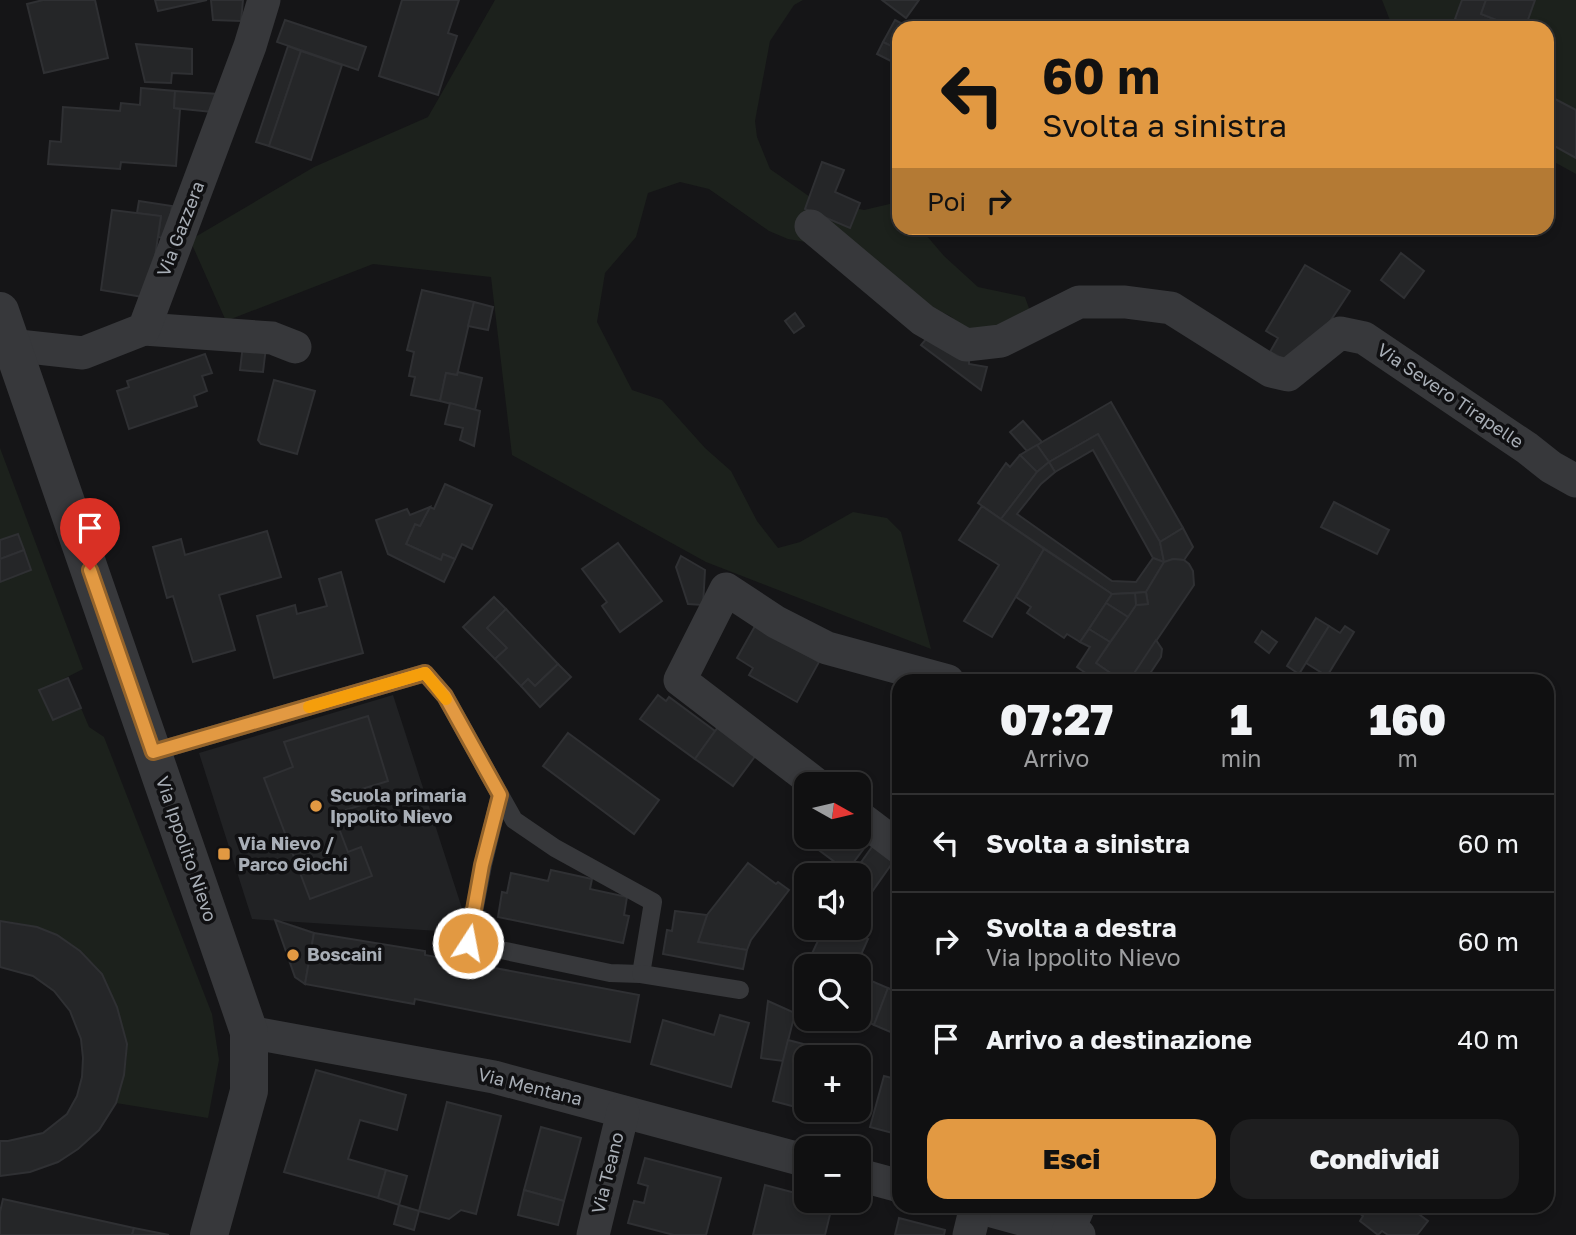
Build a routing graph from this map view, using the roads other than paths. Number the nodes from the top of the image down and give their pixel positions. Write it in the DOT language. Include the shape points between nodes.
graph roads {
  1 [pos="264,0"];
  2 [pos="811,226"];
  3 [pos="144,329"];
  4 [pos="4,333"];
  5 [pos="295,346"];
  6 [pos="1576,481"];
  7 [pos="922,674"];
  8 [pos="153,752"];
  9 [pos="800,772"];
  10 [pos="500,795"];
  11 [pos="872,827"];
  12 [pos="892,842"];
  13 [pos="641,974"];
  14 [pos="740,990"];
  15 [pos="249,1032"];
  16 [pos="623,1112"];
  17 [pos="794,1158"];
  18 [pos="871,1178"];
  19 [pos="892,1184"];
  20 [pos="974,1213"];
  21 [pos="1014,1213"];
  22 [pos="1075,1224"];
  23 [pos="209,1235"];
  24 [pos="593,1235"];
  25 [pos="969,1235"];
  1 -- 3 [label="street, Via Gazzera"];
  2 -- 6 [label="street, Via Severo Tirapelle" via="923,320 965,345 1002,341 1079,302 1171,308 1271,371 1288,375 1340,333 1364,338"];
  3 -- 4 [label="street" via="83,353"];
  3 -- 5 [label="street" via="272,338"];
  4 -- 8 [label="street, Via Ippolito Nievo"];
  7 -- 9 [label="street" via="827,648 726,589 680,680"];
  8 -- 10 [label="lane" via="425,673 445,696"];
  8 -- 15 [label="street, Via Ippolito Nievo"];
  10 -- 13 [label="lane" via="514,820 653,902"];
  10 -- 13 [label="lane" via="468,943"];
  11 -- 12 [label="street"];
  13 -- 14 [label="lane"];
  15 -- 16 [label="street, Via Mentana" via="494,1077"];
  15 -- 23 [label="street, Via Ippolito Nievo" via="249,1091"];
  16 -- 17 [label="street, Via Mentana"];
  16 -- 24 [label="street, Via Teano"];
  18 -- 19 [label="street"];
  20 -- 25 [label="street"];
  21 -- 22 [label="street"];
}
